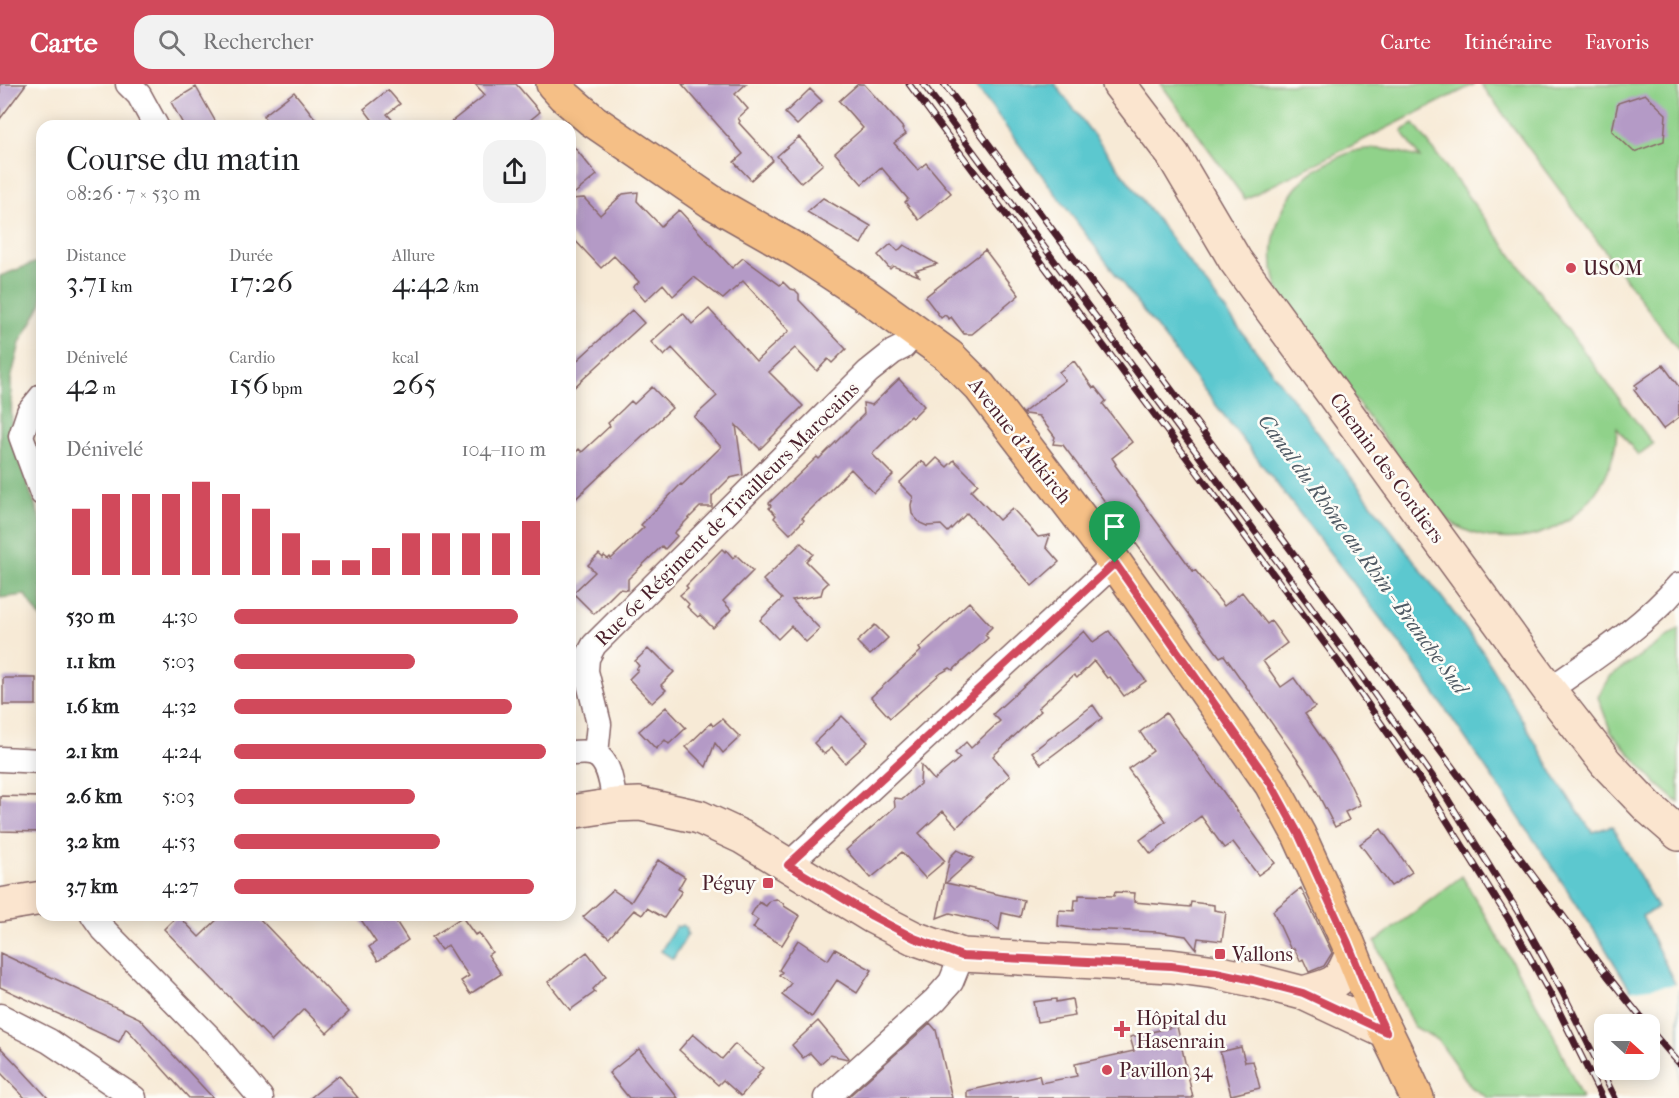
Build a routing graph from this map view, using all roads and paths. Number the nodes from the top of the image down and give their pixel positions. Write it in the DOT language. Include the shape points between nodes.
graph roads {
  1 [pos="553,84"];
  2 [pos="1119,84"];
  3 [pos="132,85"];
  4 [pos="153,120"];
  5 [pos="916,331"];
  6 [pos="36,403"];
  7 [pos="36,477"];
  8 [pos="1115,563"];
  9 [pos="1679,585"];
  10 [pos="1549,690"];
  11 [pos="576,753"];
  12 [pos="596,754"];
  13 [pos="0,759"];
  14 [pos="36,761"];
  15 [pos="615,805"];
  16 [pos="576,811"];
  17 [pos="1679,834"];
  18 [pos="788,865"];
  19 [pos="36,899"];
  20 [pos="0,905"];
  21 [pos="97,921"];
  22 [pos="1352,952"];
  23 [pos="962,956"];
  24 [pos="1303,993"];
  25 [pos="0,1016"];
  26 [pos="1367,1016"];
  27 [pos="134,1098"];
  28 [pos="261,1098"];
  29 [pos="826,1098"];
  30 [pos="1417,1098"];
  1 -- 5 [label="main road, Avenue d'Altkirch" via="592,120 712,202 798,251"];
  2 -- 10 [label="street, Chemin des Cordiers" via="1173,155 1235,260"];
  3 -- 4 [label="street"];
  5 -- 8 [label="main road, Avenue d'Altkirch" via="980,387"];
  5 -- 12 [label="street, Rue 6e Régiment de Tirailleurs Marocains" via="868,372 594,645 586,671 599,724"];
  6 -- 7 [label="street" via="21,436"];
  8 -- 18 [label="street"];
  8 -- 22 [label="main road, Avenue d'Altkirch" via="1271,784 1299,835"];
  9 -- 10 [label="street" via="1633,628"];
  10 -- 17 [label="street, Chemin des Cordiers" via="1606,763"];
  11 -- 12 [label="street"];
  12 -- 15 [label="street" via="608,771"];
  13 -- 14 [label="street"];
  15 -- 16 [label="street"];
  15 -- 18 [label="street" via="640,804 699,817"];
  18 -- 23 [label="street" via="914,938"];
  19 -- 20 [label="street"];
  21 -- 28 [label="street" via="210,1038"];
  22 -- 24 [label="street" via="1335,983"];
  22 -- 26 [label="main road, Avenue d'Altkirch"];
  23 -- 24 [label="street" via="1171,966 1216,972"];
  23 -- 29 [label="street" via="951,982 935,1000"];
  24 -- 26 [label="street"];
  25 -- 27 [label="street" via="49,1041"];
  26 -- 30 [label="main road, Avenue d'Altkirch"];
}
